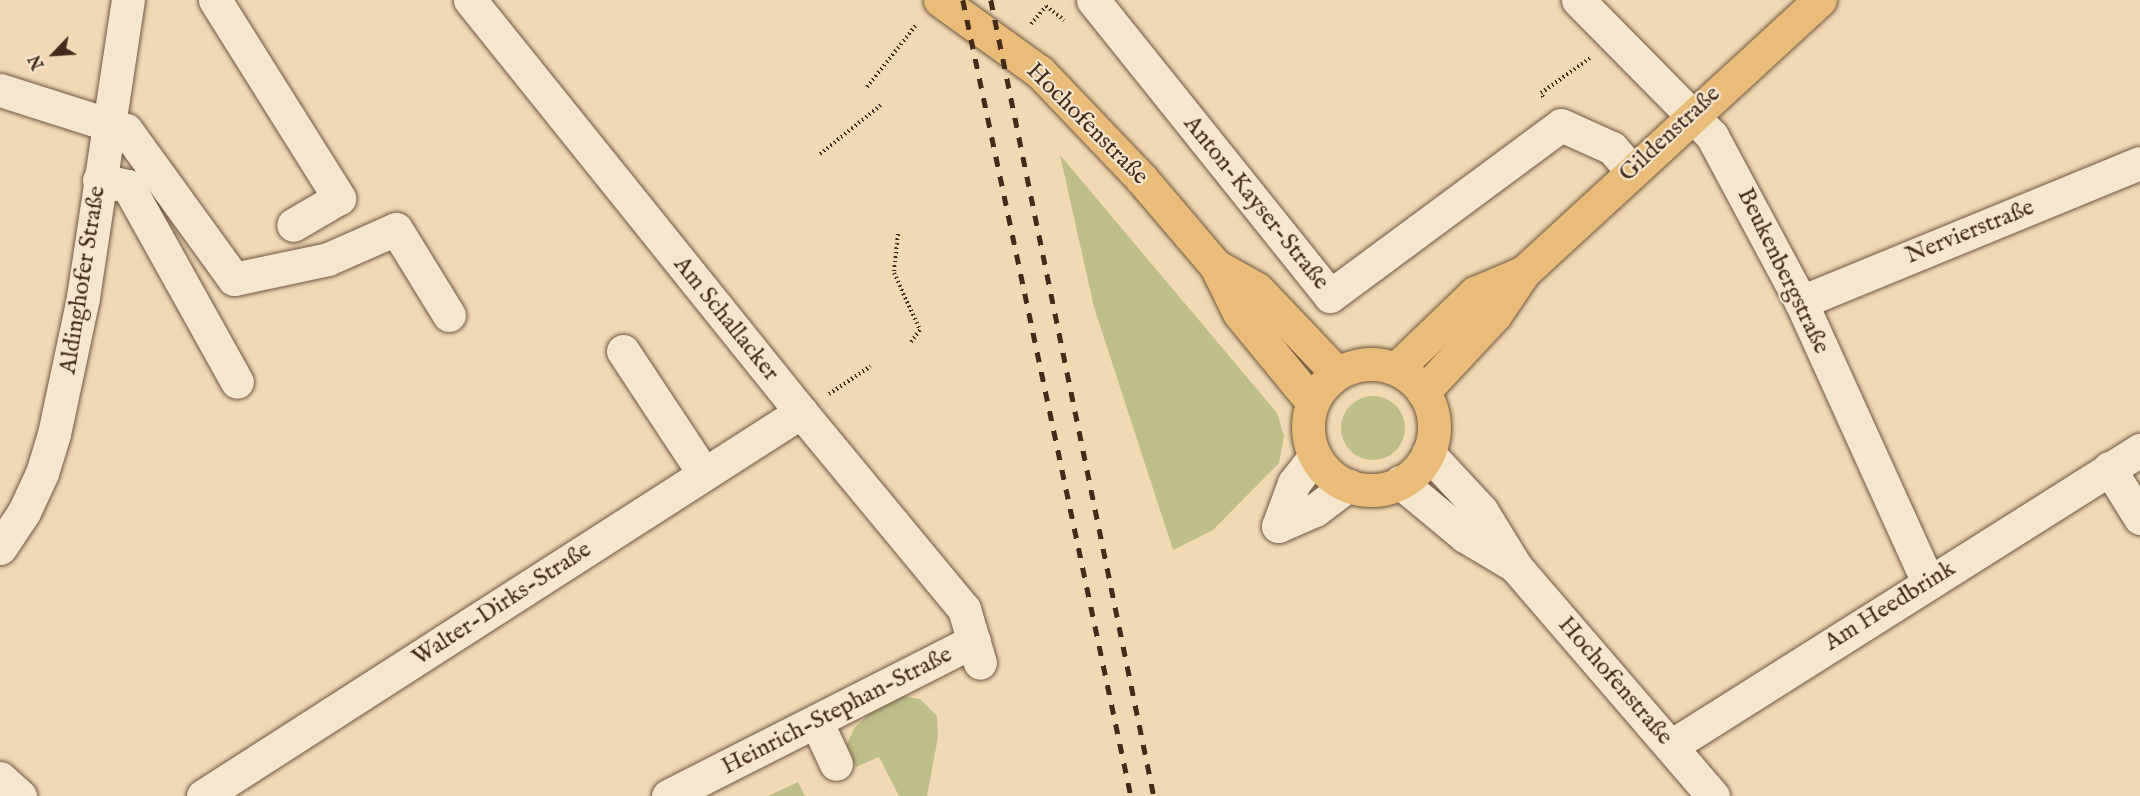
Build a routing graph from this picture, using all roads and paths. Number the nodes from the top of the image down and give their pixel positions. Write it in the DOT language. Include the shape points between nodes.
graph roads {
  1 [pos="128,0"];
  2 [pos="215,0"];
  3 [pos="470,0"];
  4 [pos="1093,0"];
  5 [pos="1578,0"];
  6 [pos="1820,0"];
  7 [pos="932,8"];
  8 [pos="1062,18"];
  9 [pos="1031,25"];
  10 [pos="1617,39"];
  11 [pos="867,87"];
  12 [pos="0,90"];
  13 [pos="881,105"];
  14 [pos="1692,113"];
  15 [pos="108,124"];
  16 [pos="1562,125"];
  17 [pos="820,154"];
  18 [pos="2140,163"];
  19 [pos="1631,170"];
  20 [pos="99,180"];
  21 [pos="293,225"];
  22 [pos="898,234"];
  23 [pos="1216,266"];
  24 [pos="1524,272"];
  25 [pos="1801,302"];
  26 [pos="449,315"];
  27 [pos="911,342"];
  28 [pos="623,351"];
  29 [pos="871,366"];
  30 [pos="1396,369"];
  31 [pos="1337,373"];
  32 [pos="237,382"];
  33 [pos="1423,392"];
  34 [pos="1312,402"];
  35 [pos="801,412"];
  36 [pos="2140,450"];
  37 [pos="1428,453"];
  38 [pos="1316,456"];
  39 [pos="2109,468"];
  40 [pos="704,474"];
  41 [pos="1400,483"];
  42 [pos="1348,485"];
  43 [pos="2140,518"];
  44 [pos="0,548"];
  45 [pos="1516,567"];
  46 [pos="1928,582"];
  47 [pos="977,652"];
  48 [pos="817,723"];
  49 [pos="1671,746"];
  50 [pos="836,764"];
  51 [pos="0,778"];
  52 [pos="20,796"];
  53 [pos="203,796"];
  54 [pos="668,796"];
  55 [pos="1713,796"];
  1 -- 15 [label="street, Aldinghofer Straße"];
  2 -- 21 [label="street" via="339,198"];
  3 -- 35 [label="street, Am Schallacker"];
  4 -- 16 [label="street, Anton-Kayser-Straße" via="1330,296"];
  5 -- 10 [label="street, Beukenbergstraße"];
  6 -- 14 [label="main road, Gildenstraße"];
  7 -- 11 [label="path"];
  7 -- 23 [label="main road, Hochofenstraße" via="1040,72"];
  8 -- 9 [label="path" via="1046,6"];
  10 -- 14 [label="street, Beukenbergstraße"];
  10 -- 16 [label="path" via="1541,93"];
  12 -- 15 [label="street"];
  13 -- 17 [label="path"];
  14 -- 19 [label="main road, Gildenstraße"];
  14 -- 25 [label="street, Beukenbergstraße" via="1712,136 1745,192"];
  15 -- 20 [label="street, Aldinghofer Straße"];
  15 -- 26 [label="street" via="126,130 234,279 328,259 396,229"];
  16 -- 19 [label="street" via="1612,148"];
  18 -- 25 [label="street, Nervierstraße"];
  19 -- 24 [label="main road, Gildenstraße"];
  20 -- 32 [label="street" via="128,186"];
  20 -- 44 [label="street, Aldinghofer Straße" via="83,297 54,434 38,483"];
  22 -- 27 [label="path" via="894,273 920,330"];
  23 -- 31 [label="main road, Hochofenstraße" via="1257,289"];
  23 -- 34 [label="main road, Hochofenstraße" via="1239,313"];
  24 -- 30 [label="main road, Gildenstraße" via="1475,293"];
  24 -- 33 [label="main road, Gildenstraße" via="1495,315"];
  25 -- 46 [label="street, Beukenbergstraße"];
  28 -- 40 [label="street"];
  29 -- 35 [label="path"];
  30 -- 31 [label="main road" via="1359,364"];
  30 -- 33 [label="main road"];
  31 -- 34 [label="main road"];
  33 -- 37 [label="main road" via="1433,417"];
  34 -- 38 [label="main road" via="1308,420"];
  35 -- 40 [label="street, Walter-Dirks-Straße"];
  35 -- 47 [label="street, Am Schallacker" via="964,609"];
  36 -- 39 [label="street, Am Heedbrink"];
  37 -- 41 [label="main road"];
  37 -- 45 [label="street, Hochofenstraße" via="1481,510"];
  38 -- 42 [label="main road" via="1326,471"];
  38 -- 42 [label="street" via="1294,483 1278,526 1315,510"];
  39 -- 43 [label="street"];
  39 -- 46 [label="street, Am Heedbrink"];
  40 -- 53 [label="street, Walter-Dirks-Straße"];
  41 -- 42 [label="main road" via="1378,489"];
  41 -- 45 [label="street, Hochofenstraße" via="1465,536"];
  45 -- 49 [label="street, Hochofenstraße"];
  46 -- 49 [label="street, Am Heedbrink"];
  47 -- 48 [label="street, Heinrich-Stephan-Straße"];
  48 -- 50 [label="street"];
  48 -- 54 [label="street, Heinrich-Stephan-Straße"];
  49 -- 55 [label="street, Hochofenstraße"];
  51 -- 52 [label="street"];
}
